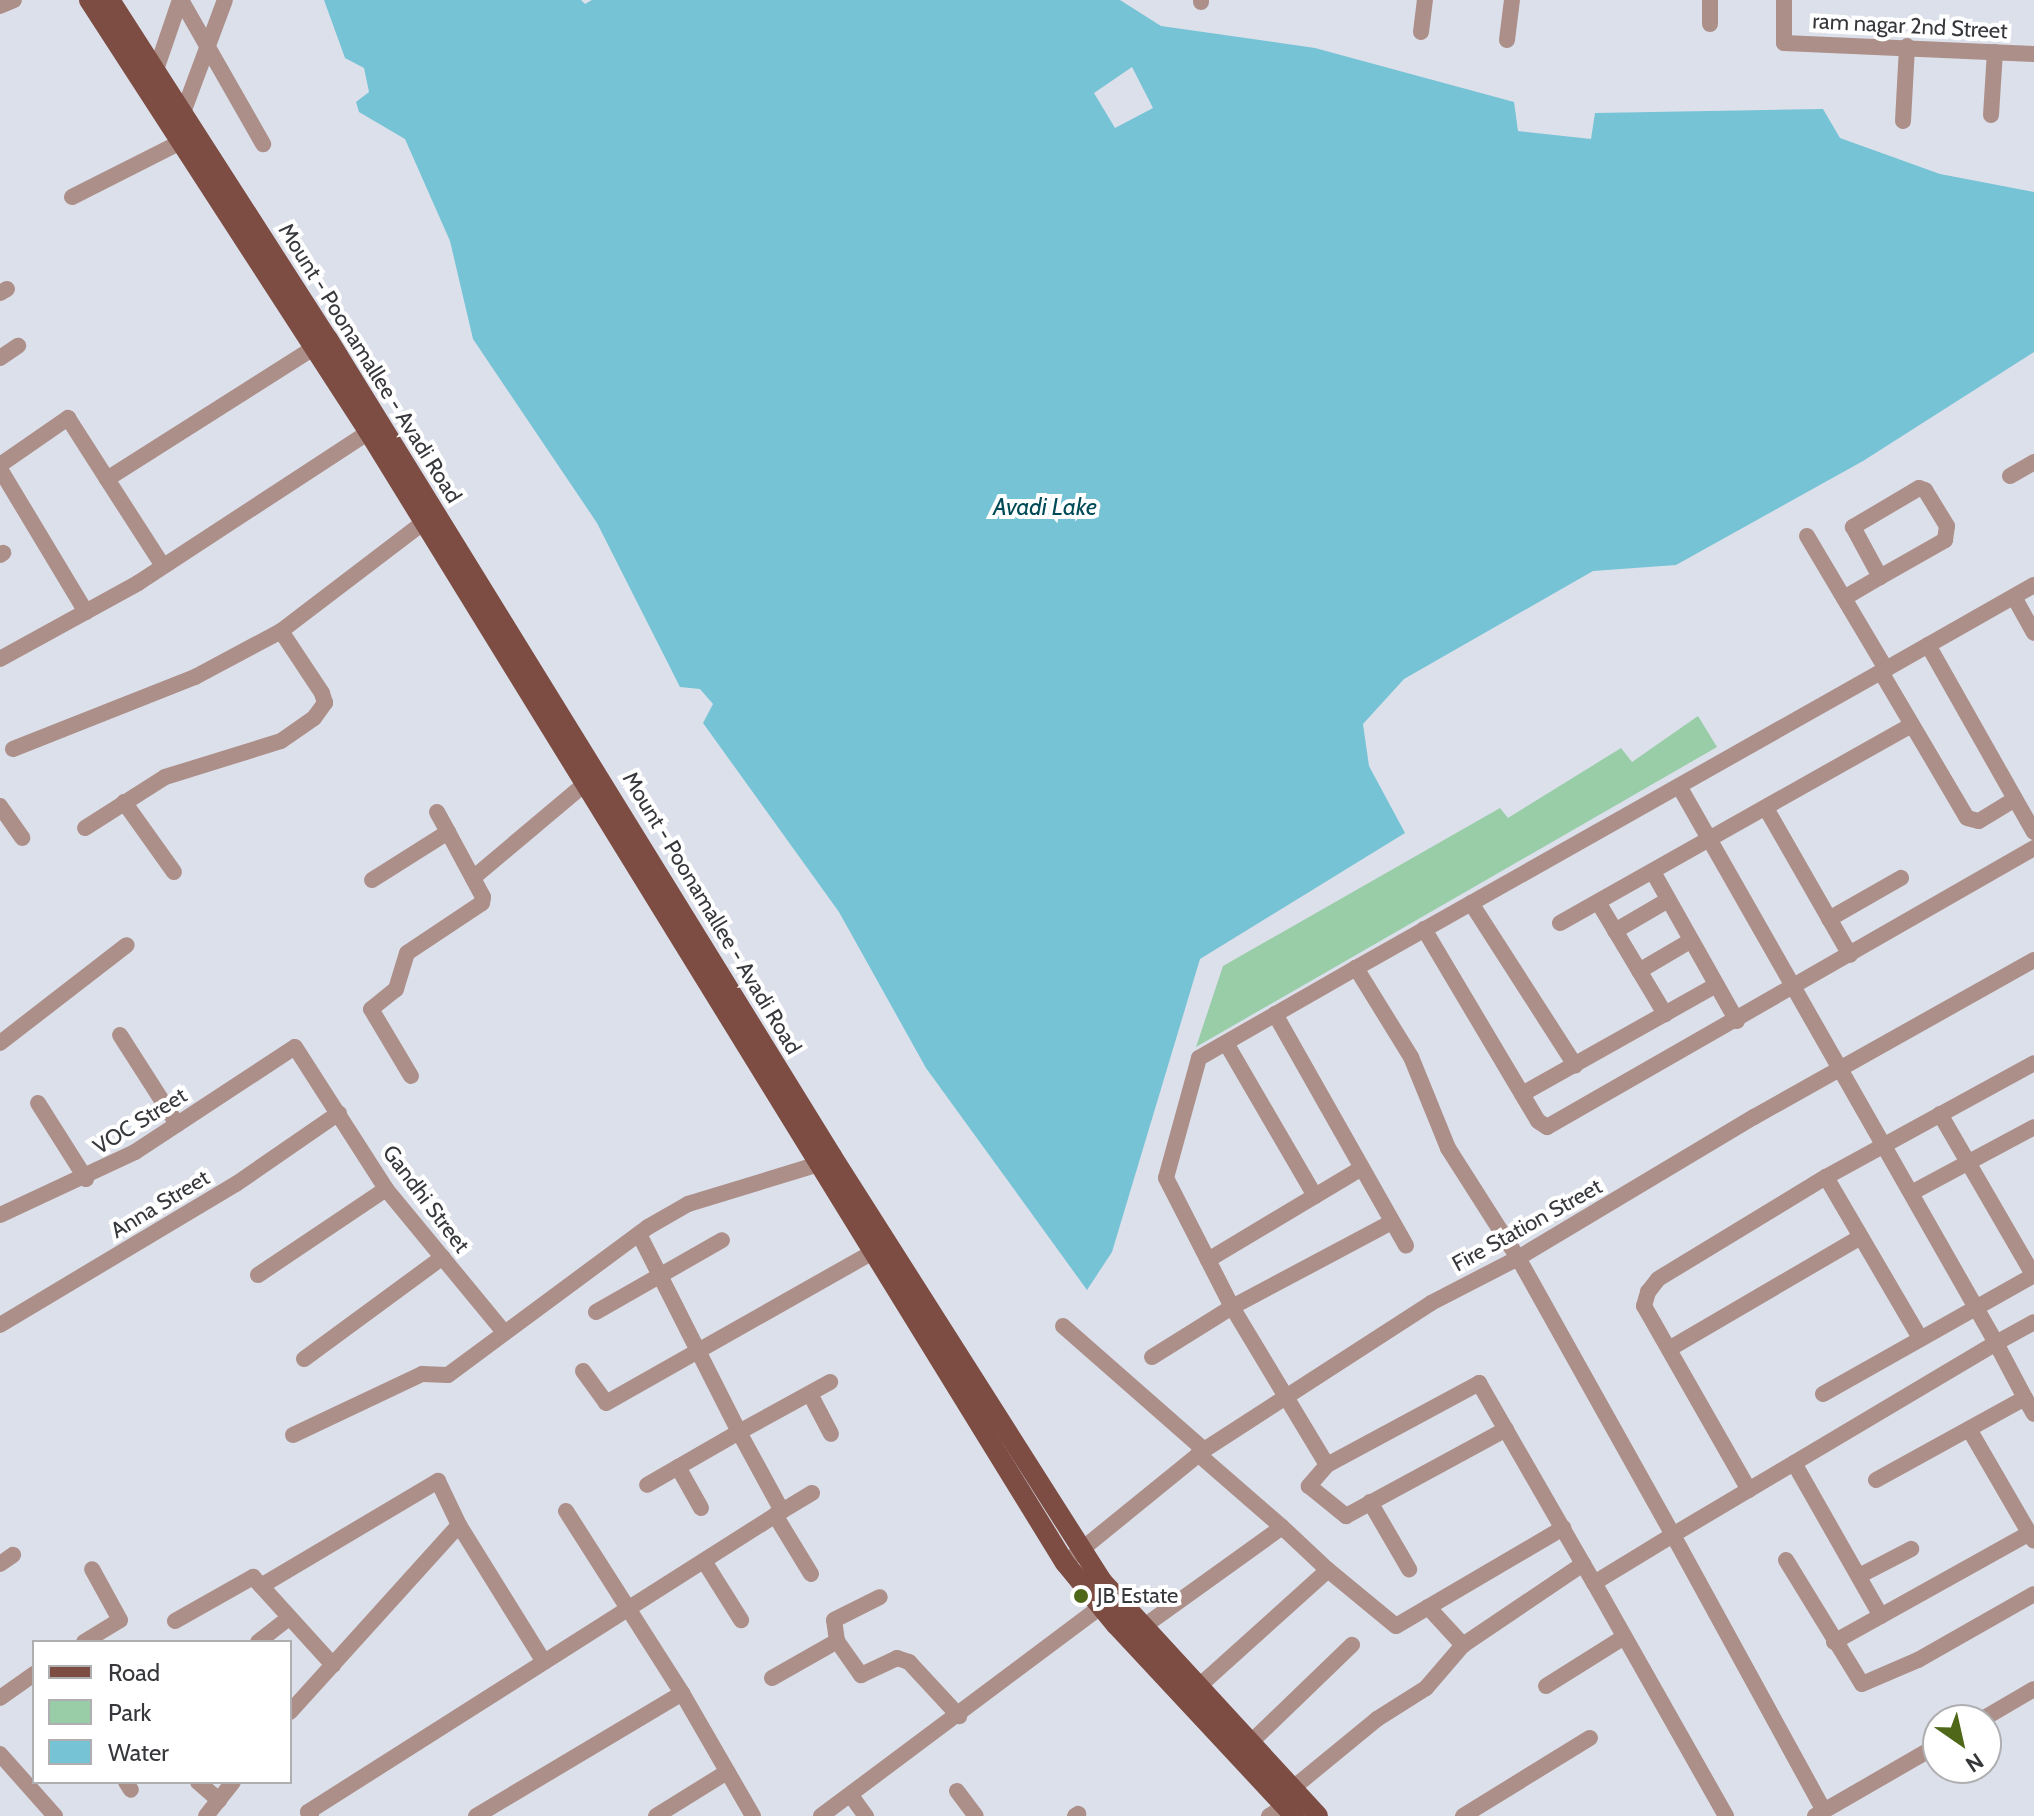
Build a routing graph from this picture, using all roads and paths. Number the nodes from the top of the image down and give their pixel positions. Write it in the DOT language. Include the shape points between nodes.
graph roads {
  1 [pos="14,0"];
  2 [pos="89,0"];
  3 [pos="110,0"];
  4 [pos="180,0"];
  5 [pos="225,0"];
  6 [pos="1425,0"];
  7 [pos="1512,0"];
  8 [pos="1710,0"];
  9 [pos="1784,0"];
  10 [pos="0,6"];
  11 [pos="1710,24"];
  12 [pos="1421,32"];
  13 [pos="1507,40"];
  14 [pos="208,46"];
  15 [pos="1907,46"];
  16 [pos="1995,52"];
  17 [pos="2034,54"];
  18 [pos="157,67"];
  19 [pos="184,110"];
  20 [pos="1991,115"];
  21 [pos="1903,121"];
  22 [pos="179,143"];
  23 [pos="263,144"];
  24 [pos="72,197"];
  25 [pos="18,346"];
  26 [pos="315,347"];
  27 [pos="0,358"];
  28 [pos="374,427"];
  29 [pos="2034,462"];
  30 [pos="0,467"];
  31 [pos="2010,476"];
  32 [pos="107,479"];
  33 [pos="423,523"];
  34 [pos="1807,536"];
  35 [pos="163,566"];
  36 [pos="1880,577"];
  37 [pos="2034,585"];
  38 [pos="2014,597"];
  39 [pos="1844,598"];
  40 [pos="86,612"];
  41 [pos="281,631"];
  42 [pos="2034,633"];
  43 [pos="1928,645"];
  44 [pos="0,659"];
  45 [pos="1883,670"];
  46 [pos="1911,725"];
  47 [pos="13,749"];
  48 [pos="587,782"];
  49 [pos="1679,786"];
  50 [pos="2015,799"];
  51 [pos="124,802"];
  52 [pos="0,806"];
  53 [pos="1767,810"];
  54 [pos="437,812"];
  55 [pos="85,828"];
  56 [pos="448,832"];
  57 [pos="2034,832"];
  58 [pos="22,838"];
  59 [pos="1710,841"];
  60 [pos="2034,848"];
  61 [pos="174,872"];
  62 [pos="1653,872"];
  63 [pos="473,878"];
  64 [pos="1901,878"];
  65 [pos="372,880"];
  66 [pos="1668,900"];
  67 [pos="1598,902"];
  68 [pos="1471,903"];
  69 [pos="1829,919"];
  70 [pos="1560,923"];
  71 [pos="1424,929"];
  72 [pos="1615,931"];
  73 [pos="1690,941"];
  74 [pos="127,945"];
  75 [pos="1850,955"];
  76 [pos="2034,960"];
  77 [pos="1356,968"];
  78 [pos="1639,971"];
  79 [pos="1716,985"];
  80 [pos="1795,987"];
  81 [pos="1275,1014"];
  82 [pos="1665,1014"];
  83 [pos="1737,1021"];
  84 [pos="120,1035"];
  85 [pos="0,1043"];
  86 [pos="1226,1043"];
  87 [pos="295,1047"];
  88 [pos="2034,1063"];
  89 [pos="1575,1065"];
  90 [pos="1842,1068"];
  91 [pos="411,1076"];
  92 [pos="1522,1094"];
  93 [pos="38,1103"];
  94 [pos="339,1113"];
  95 [pos="1940,1114"];
  96 [pos="177,1124"];
  97 [pos="2034,1127"];
  98 [pos="1886,1143"];
  99 [pos="827,1161"];
  100 [pos="1968,1163"];
  101 [pos="1362,1168"];
  102 [pos="1826,1177"];
  103 [pos="86,1179"];
  104 [pos="386,1189"];
  105 [pos="1913,1192"];
  106 [pos="1315,1196"];
  107 [pos="0,1215"];
  108 [pos="1392,1222"];
  109 [pos="639,1234"];
  110 [pos="1861,1237"];
  111 [pos="722,1240"];
  112 [pos="1406,1246"];
  113 [pos="875,1251"];
  114 [pos="443,1257"];
  115 [pos="1518,1258"];
  116 [pos="1208,1260"];
  117 [pos="258,1275"];
  118 [pos="660,1276"];
  119 [pos="2034,1276"];
  120 [pos="1232,1307"];
  121 [pos="1977,1307"];
  122 [pos="596,1312"];
  123 [pos="2034,1322"];
  124 [pos="0,1325"];
  125 [pos="1063,1326"];
  126 [pos="504,1332"];
  127 [pos="1920,1338"];
  128 [pos="1996,1343"];
  129 [pos="1669,1349"];
  130 [pos="699,1354"];
  131 [pos="1152,1357"];
  132 [pos="304,1359"];
  133 [pos="583,1371"];
  134 [pos="830,1382"];
  135 [pos="810,1394"];
  136 [pos="1823,1394"];
  137 [pos="1285,1397"];
  138 [pos="2025,1398"];
  139 [pos="2034,1414"];
  140 [pos="1506,1429"];
  141 [pos="1969,1429"];
  142 [pos="739,1432"];
  143 [pos="831,1434"];
  144 [pos="293,1435"];
  145 [pos="1201,1452"];
  146 [pos="1794,1463"];
  147 [pos="1327,1465"];
  148 [pos="678,1467"];
  149 [pos="1876,1480"];
  150 [pos="647,1485"];
  151 [pos="1749,1490"];
  152 [pos="812,1493"];
  153 [pos="1370,1502"];
  154 [pos="701,1508"];
  155 [pos="566,1511"];
  156 [pos="778,1513"];
  157 [pos="459,1525"];
  158 [pos="1282,1527"];
  159 [pos="1563,1528"];
  160 [pos="1673,1535"];
  161 [pos="2032,1537"];
  162 [pos="1911,1549"];
  163 [pos="1083,1550"];
  164 [pos="1786,1560"];
  165 [pos="704,1561"];
  166 [pos="1065,1563"];
  167 [pos="1583,1564"];
  168 [pos="92,1569"];
  169 [pos="1409,1569"];
  170 [pos="1328,1570"];
  171 [pos="811,1574"];
  172 [pos="1859,1576"];
  173 [pos="1594,1583"];
  174 [pos="261,1586"];
  175 [pos="2034,1594"];
  176 [pos="880,1597"];
  177 [pos="1108,1602"];
  178 [pos="1428,1607"];
  179 [pos="627,1610"];
  180 [pos="1881,1616"];
  181 [pos="289,1618"];
  182 [pos="741,1620"];
  183 [pos="175,1621"];
  184 [pos="1143,1627"];
  185 [pos="1624,1637"];
  186 [pos="87,1640"];
  187 [pos="261,1640"];
  188 [pos="837,1641"];
  189 [pos="1834,1642"];
  190 [pos="1352,1645"];
  191 [pos="1463,1645"];
  192 [pos="544,1662"];
  193 [pos="333,1665"];
  194 [pos="32,1675"];
  195 [pos="772,1678"];
  196 [pos="1199,1686"];
  197 [pos="1546,1686"];
  198 [pos="2034,1689"];
  199 [pos="682,1693"];
  200 [pos="0,1698"];
  201 [pos="2002,1708"];
  202 [pos="292,1710"];
  203 [pos="959,1716"];
  204 [pos="1590,1738"];
  205 [pos="1249,1744"];
  206 [pos="0,1754"];
  207 [pos="1922,1754"];
  208 [pos="727,1772"];
  209 [pos="200,1784"];
  210 [pos="231,1784"];
  211 [pos="957,1791"];
  212 [pos="852,1797"];
  213 [pos="219,1800"];
  214 [pos="1285,1806"];
  215 [pos="1819,1813"];
  216 [pos="55,1816"];
  217 [pos="206,1816"];
  218 [pos="311,1816"];
  219 [pos="476,1816"];
  220 [pos="656,1816"];
  221 [pos="753,1816"];
  222 [pos="821,1816"];
  223 [pos="866,1816"];
  224 [pos="976,1816"];
  225 [pos="1318,1816"];
  226 [pos="1463,1816"];
  227 [pos="1726,1816"];
  1 -- 10 [label="street"];
  2 -- 22 [label="main road, Mount - Poonamallee - Avadi Road"];
  3 -- 18 [label="main road, Mount - Poonamallee - Avadi Road"];
  4 -- 14 [label="street"];
  4 -- 18 [label="street"];
  5 -- 14 [label="street"];
  6 -- 12 [label="street"];
  7 -- 13 [label="street"];
  8 -- 11 [label="street"];
  9 -- 15 [label="street, ram nagar 2nd Street" via="1784,43"];
  14 -- 19 [label="street"];
  14 -- 23 [label="street"];
  15 -- 16 [label="street, ram nagar 2nd Street"];
  15 -- 21 [label="street"];
  16 -- 17 [label="street, ram nagar 2nd Street"];
  16 -- 20 [label="street"];
  18 -- 19 [label="main road, Mount - Poonamallee - Avadi Road"];
  19 -- 28 [label="main road, Mount - Poonamallee - Avadi Road"];
  22 -- 24 [label="street"];
  22 -- 26 [label="main road, Mount - Poonamallee - Avadi Road"];
  25 -- 27 [label="street"];
  26 -- 28 [label="main road, Mount - Poonamallee - Avadi Road"];
  26 -- 32 [label="street"];
  28 -- 33 [label="main road, Mount - Poonamallee - Avadi Road"];
  28 -- 35 [label="street"];
  28 -- 99 [label="main road, Mount - Poonamallee - Avadi Road"];
  29 -- 31 [label="street"];
  30 -- 32 [label="street" via="68,418"];
  30 -- 40 [label="street"];
  32 -- 35 [label="street"];
  33 -- 41 [label="street"];
  33 -- 48 [label="main road, Mount - Poonamallee - Avadi Road"];
  34 -- 39 [label="street"];
  35 -- 40 [label="street"];
  36 -- 36 [label="street" via="1949,534 1925,490 1919,488 1853,527"];
  36 -- 39 [label="street"];
  37 -- 38 [label="street"];
  38 -- 42 [label="street"];
  38 -- 43 [label="street"];
  39 -- 45 [label="street"];
  40 -- 44 [label="street"];
  41 -- 47 [label="street" via="195,677"];
  41 -- 51 [label="street" via="322,693 325,703 314,718 281,741 165,777"];
  43 -- 45 [label="street"];
  43 -- 50 [label="street"];
  45 -- 46 [label="street"];
  45 -- 49 [label="street"];
  46 -- 50 [label="street" via="1967,818 1979,821"];
  46 -- 53 [label="street"];
  48 -- 63 [label="street"];
  48 -- 99 [label="main road, Mount - Poonamallee - Avadi Road"];
  49 -- 59 [label="street"];
  49 -- 68 [label="street"];
  50 -- 57 [label="street"];
  51 -- 55 [label="street"];
  51 -- 61 [label="street"];
  52 -- 58 [label="street"];
  53 -- 59 [label="street"];
  53 -- 69 [label="street"];
  54 -- 56 [label="street"];
  56 -- 63 [label="street"];
  56 -- 65 [label="street"];
  59 -- 62 [label="street"];
  59 -- 80 [label="street"];
  60 -- 75 [label="street"];
  62 -- 66 [label="street"];
  62 -- 67 [label="street"];
  63 -- 91 [label="street" via="482,903 407,953 396,989 371,1009"];
  64 -- 69 [label="street"];
  66 -- 72 [label="street"];
  66 -- 73 [label="street"];
  67 -- 70 [label="street"];
  67 -- 72 [label="street"];
  68 -- 71 [label="street"];
  68 -- 89 [label="street"];
  69 -- 75 [label="street"];
  71 -- 77 [label="street"];
  71 -- 92 [label="street"];
  72 -- 78 [label="street"];
  73 -- 78 [label="street"];
  73 -- 79 [label="street"];
  74 -- 85 [label="street"];
  75 -- 80 [label="street"];
  76 -- 90 [label="street, Fire Station Street"];
  77 -- 81 [label="street"];
  77 -- 115 [label="street" via="1411,1057 1448,1148"];
  78 -- 82 [label="street"];
  79 -- 82 [label="street"];
  79 -- 83 [label="street"];
  80 -- 83 [label="street"];
  80 -- 90 [label="street"];
  81 -- 86 [label="street"];
  81 -- 101 [label="street"];
  82 -- 89 [label="street"];
  83 -- 92 [label="street" via="1558,1124 1547,1127 1538,1121"];
  84 -- 96 [label="street"];
  86 -- 106 [label="street"];
  86 -- 116 [label="street" via="1199,1058 1166,1178"];
  87 -- 94 [label="street, Gandhi Street"];
  87 -- 96 [label="street, VOC Street"];
  88 -- 95 [label="street"];
  89 -- 92 [label="street"];
  90 -- 98 [label="street"];
  90 -- 115 [label="street, Fire Station Street"];
  93 -- 103 [label="street"];
  94 -- 104 [label="street, Gandhi Street"];
  94 -- 124 [label="street, Anna Street" via="236,1184"];
  95 -- 98 [label="street"];
  95 -- 100 [label="street"];
  96 -- 103 [label="street, VOC Street"];
  97 -- 100 [label="street"];
  98 -- 102 [label="street"];
  98 -- 105 [label="street"];
  99 -- 109 [label="street" via="688,1204"];
  99 -- 113 [label="main road, Mount - Poonamallee - Avadi Road"];
  99 -- 163 [label="main road, Mount - Poonamallee - Avadi Road"];
  100 -- 105 [label="street"];
  100 -- 119 [label="street"];
  101 -- 106 [label="street"];
  101 -- 108 [label="street"];
  102 -- 110 [label="street"];
  102 -- 129 [label="street" via="1658,1279 1644,1306"];
  103 -- 107 [label="street, VOC Street"];
  104 -- 114 [label="street, Gandhi Street"];
  104 -- 117 [label="street"];
  105 -- 121 [label="street"];
  106 -- 116 [label="street"];
  108 -- 112 [label="street"];
  108 -- 120 [label="street"];
  109 -- 118 [label="street"];
  109 -- 126 [label="street"];
  110 -- 127 [label="street"];
  110 -- 129 [label="street"];
  111 -- 118 [label="street"];
  113 -- 130 [label="street"];
  113 -- 166 [label="main road, Mount - Poonamallee - Avadi Road"];
  114 -- 126 [label="street, Gandhi Street"];
  114 -- 132 [label="street"];
  115 -- 137 [label="street, Fire Station Street" via="1431,1303"];
  115 -- 160 [label="street"];
  116 -- 120 [label="street"];
  118 -- 122 [label="street"];
  118 -- 130 [label="street"];
  119 -- 121 [label="street"];
  120 -- 131 [label="street"];
  120 -- 137 [label="street"];
  121 -- 127 [label="street"];
  121 -- 128 [label="street"];
  123 -- 128 [label="street"];
  125 -- 145 [label="street"];
  126 -- 144 [label="street" via="448,1375 422,1374"];
  127 -- 136 [label="street"];
  128 -- 138 [label="street"];
  128 -- 146 [label="street"];
  129 -- 151 [label="street"];
  130 -- 133 [label="street" via="606,1403"];
  130 -- 142 [label="street"];
  134 -- 135 [label="street"];
  135 -- 142 [label="street"];
  135 -- 143 [label="street"];
  137 -- 145 [label="street, Fire Station Street"];
  137 -- 147 [label="street"];
  138 -- 139 [label="street"];
  138 -- 141 [label="street"];
  140 -- 147 [label="street" via="1477,1383"];
  140 -- 153 [label="street"];
  140 -- 159 [label="street"];
  141 -- 149 [label="street"];
  141 -- 161 [label="street"];
  142 -- 148 [label="street"];
  142 -- 156 [label="street"];
  145 -- 158 [label="street"];
  145 -- 163 [label="street, Fire Station Street"];
  146 -- 151 [label="street"];
  146 -- 172 [label="street"];
  147 -- 153 [label="street" via="1309,1486 1340,1515"];
  148 -- 150 [label="street"];
  148 -- 154 [label="street"];
  151 -- 160 [label="street"];
  152 -- 156 [label="street"];
  153 -- 169 [label="street"];
  155 -- 179 [label="street"];
  156 -- 165 [label="street"];
  156 -- 171 [label="street"];
  157 -- 174 [label="street" via="438,1481"];
  157 -- 192 [label="street"];
  157 -- 193 [label="street"];
  158 -- 170 [label="street"];
  158 -- 184 [label="street"];
  159 -- 167 [label="street"];
  159 -- 178 [label="street"];
  160 -- 173 [label="street"];
  160 -- 215 [label="street"];
  161 -- 180 [label="street"];
  162 -- 172 [label="street"];
  163 -- 166 [label="street, Fire Station Street"];
  163 -- 177 [label="main road, Mount - Poonamallee - Avadi Road"];
  164 -- 189 [label="street"];
  165 -- 179 [label="street"];
  165 -- 182 [label="street"];
  166 -- 177 [label="main road, Mount - Poonamallee - Avadi Road"];
  167 -- 173 [label="street"];
  167 -- 191 [label="street"];
  168 -- 186 [label="street" via="120,1620"];
  170 -- 178 [label="street" via="1396,1626"];
  170 -- 196 [label="street"];
  172 -- 180 [label="street"];
  173 -- 185 [label="street"];
  174 -- 181 [label="street"];
  174 -- 183 [label="street" via="253,1577"];
  175 -- 189 [label="street" via="1870,1684 1856,1680"];
  176 -- 188 [label="street" via="834,1620"];
  177 -- 184 [label="main road, Mount - Poonamallee - Avadi Road"];
  177 -- 203 [label="street"];
  177 -- 214 [label="main road, Mount - Poonamallee - Avadi Road"];
  178 -- 191 [label="street"];
  179 -- 192 [label="street"];
  179 -- 199 [label="street"];
  180 -- 189 [label="street"];
  181 -- 187 [label="street"];
  181 -- 193 [label="street"];
  184 -- 196 [label="main road, Mount - Poonamallee - Avadi Road"];
  185 -- 197 [label="street"];
  185 -- 227 [label="street"];
  188 -- 195 [label="street"];
  188 -- 203 [label="street" via="861,1675 897,1658 909,1662"];
  190 -- 205 [label="street"];
  191 -- 214 [label="street" via="1426,1688 1377,1719"];
  192 -- 218 [label="street" via="308,1812"];
  193 -- 202 [label="street"];
  194 -- 200 [label="street"];
  196 -- 205 [label="main road, Mount - Poonamallee - Avadi Road"];
  198 -- 201 [label="street"];
  199 -- 208 [label="street"];
  199 -- 219 [label="street"];
  203 -- 212 [label="street"];
  204 -- 226 [label="street"];
  205 -- 214 [label="main road, Mount - Poonamallee - Avadi Road"];
  206 -- 216 [label="street"];
  207 -- 215 [label="street"];
  208 -- 220 [label="street"];
  208 -- 221 [label="street"];
  209 -- 213 [label="street"];
  210 -- 213 [label="street"];
  211 -- 224 [label="street"];
  212 -- 222 [label="street"];
  212 -- 223 [label="street"];
  213 -- 217 [label="street"];
  214 -- 225 [label="main road, Mount - Poonamallee - Avadi Road"];
}
